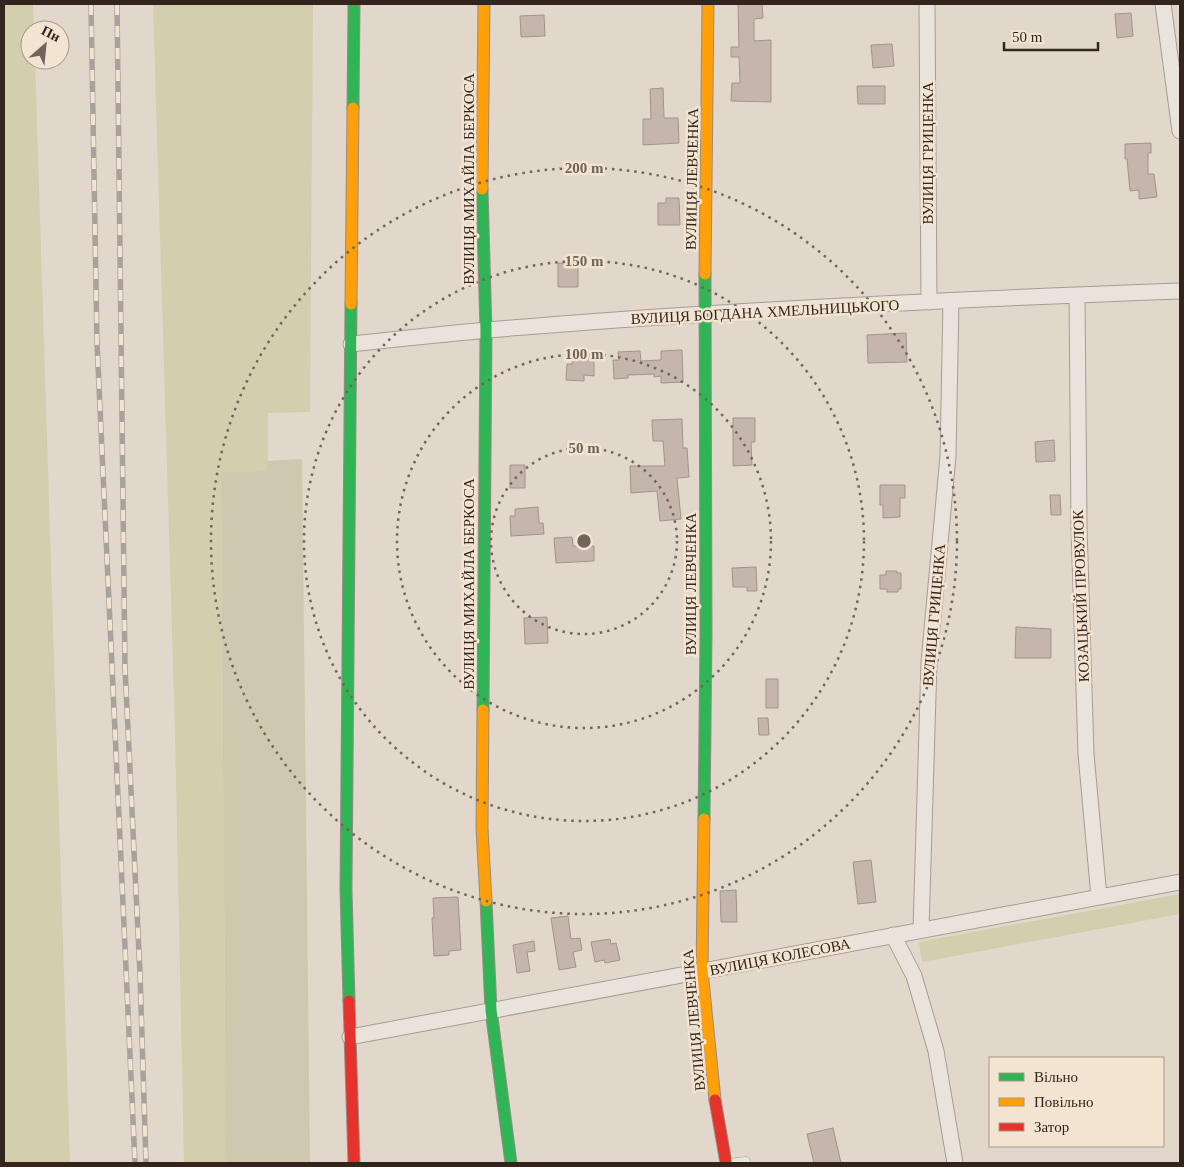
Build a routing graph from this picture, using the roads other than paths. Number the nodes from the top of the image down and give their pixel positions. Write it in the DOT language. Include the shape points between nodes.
graph roads {
  1 [pos="354,4"];
  2 [pos="484,4"];
  3 [pos="708,4"];
  4 [pos="927,4"];
  5 [pos="1162,4"];
  6 [pos="1180,131"];
  7 [pos="1180,291"];
  8 [pos="1077,295"];
  9 [pos="951,301"];
  10 [pos="929,302"];
  11 [pos="705,314"];
  12 [pos="486,331"];
  13 [pos="351,344"];
  14 [pos="1180,882"];
  15 [pos="1099,897"];
  16 [pos="921,930"];
  17 [pos="893,935"];
  18 [pos="702,971"];
  19 [pos="492,1010"];
  20 [pos="350,1037"];
  21 [pos="746,1161"];
  22 [pos="354,1163"];
  23 [pos="512,1163"];
  24 [pos="726,1163"];
  25 [pos="954,1163"];
  1 -- 13 [label="street"];
  2 -- 12 [label="street, ВУЛИЦЯ МИХАЙЛА БЕРКОСА" via="482,190"];
  3 -- 11 [label="street, ВУЛИЦЯ ЛЕВЧЕНКА"];
  4 -- 10 [label="street, ВУЛИЦЯ ГРИЦЕНКА"];
  5 -- 6 [label="street"];
  7 -- 8 [label="street, ВУЛИЦЯ БОГДАНА ХМЕЛЬНИЦЬКОГО"];
  8 -- 9 [label="street, ВУЛИЦЯ БОГДАНА ХМЕЛЬНИЦЬКОГО"];
  8 -- 15 [label="street, КОЗАЦЬКИЙ ПРОВУЛОК" via="1079,526 1086,744"];
  9 -- 10 [label="street, ВУЛИЦЯ БОГДАНА ХМЕЛЬНИЦЬКОГО"];
  9 -- 16 [label="street, ВУЛИЦЯ ГРИЦЕНКА" via="948,456 929,662"];
  10 -- 11 [label="street, ВУЛИЦЯ БОГДАНА ХМЕЛЬНИЦЬКОГО"];
  11 -- 12 [label="street, ВУЛИЦЯ БОГДАНА ХМЕЛЬНИЦЬКОГО"];
  11 -- 18 [label="street, ВУЛИЦЯ ЛЕВЧЕНКА"];
  12 -- 13 [label="street, ВУЛИЦЯ БОГДАНА ХМЕЛЬНИЦЬКОГО"];
  12 -- 19 [label="street, ВУЛИЦЯ МИХАЙЛА БЕРКОСА" via="482,828"];
  13 -- 20 [label="street" via="346,889"];
  14 -- 15 [label="street, ВУЛИЦЯ КОЛЕСОВА"];
  15 -- 16 [label="street, ВУЛИЦЯ КОЛЕСОВА"];
  16 -- 17 [label="street, ВУЛИЦЯ КОЛЕСОВА"];
  17 -- 18 [label="street, ВУЛИЦЯ КОЛЕСОВА"];
  17 -- 25 [label="street" via="914,976 936,1051"];
  18 -- 19 [label="street, ВУЛИЦЯ КОЛЕСОВА"];
  18 -- 24 [label="street, ВУЛИЦЯ ЛЕВЧЕНКА" via="715,1098"];
  19 -- 20 [label="street, ВУЛИЦЯ КОЛЕСОВА"];
  19 -- 23 [label="street, ВУЛИЦЯ МИХАЙЛА БЕРКОСА"];
  20 -- 22 [label="street"];
  21 -- 24 [label="lane"];
}
